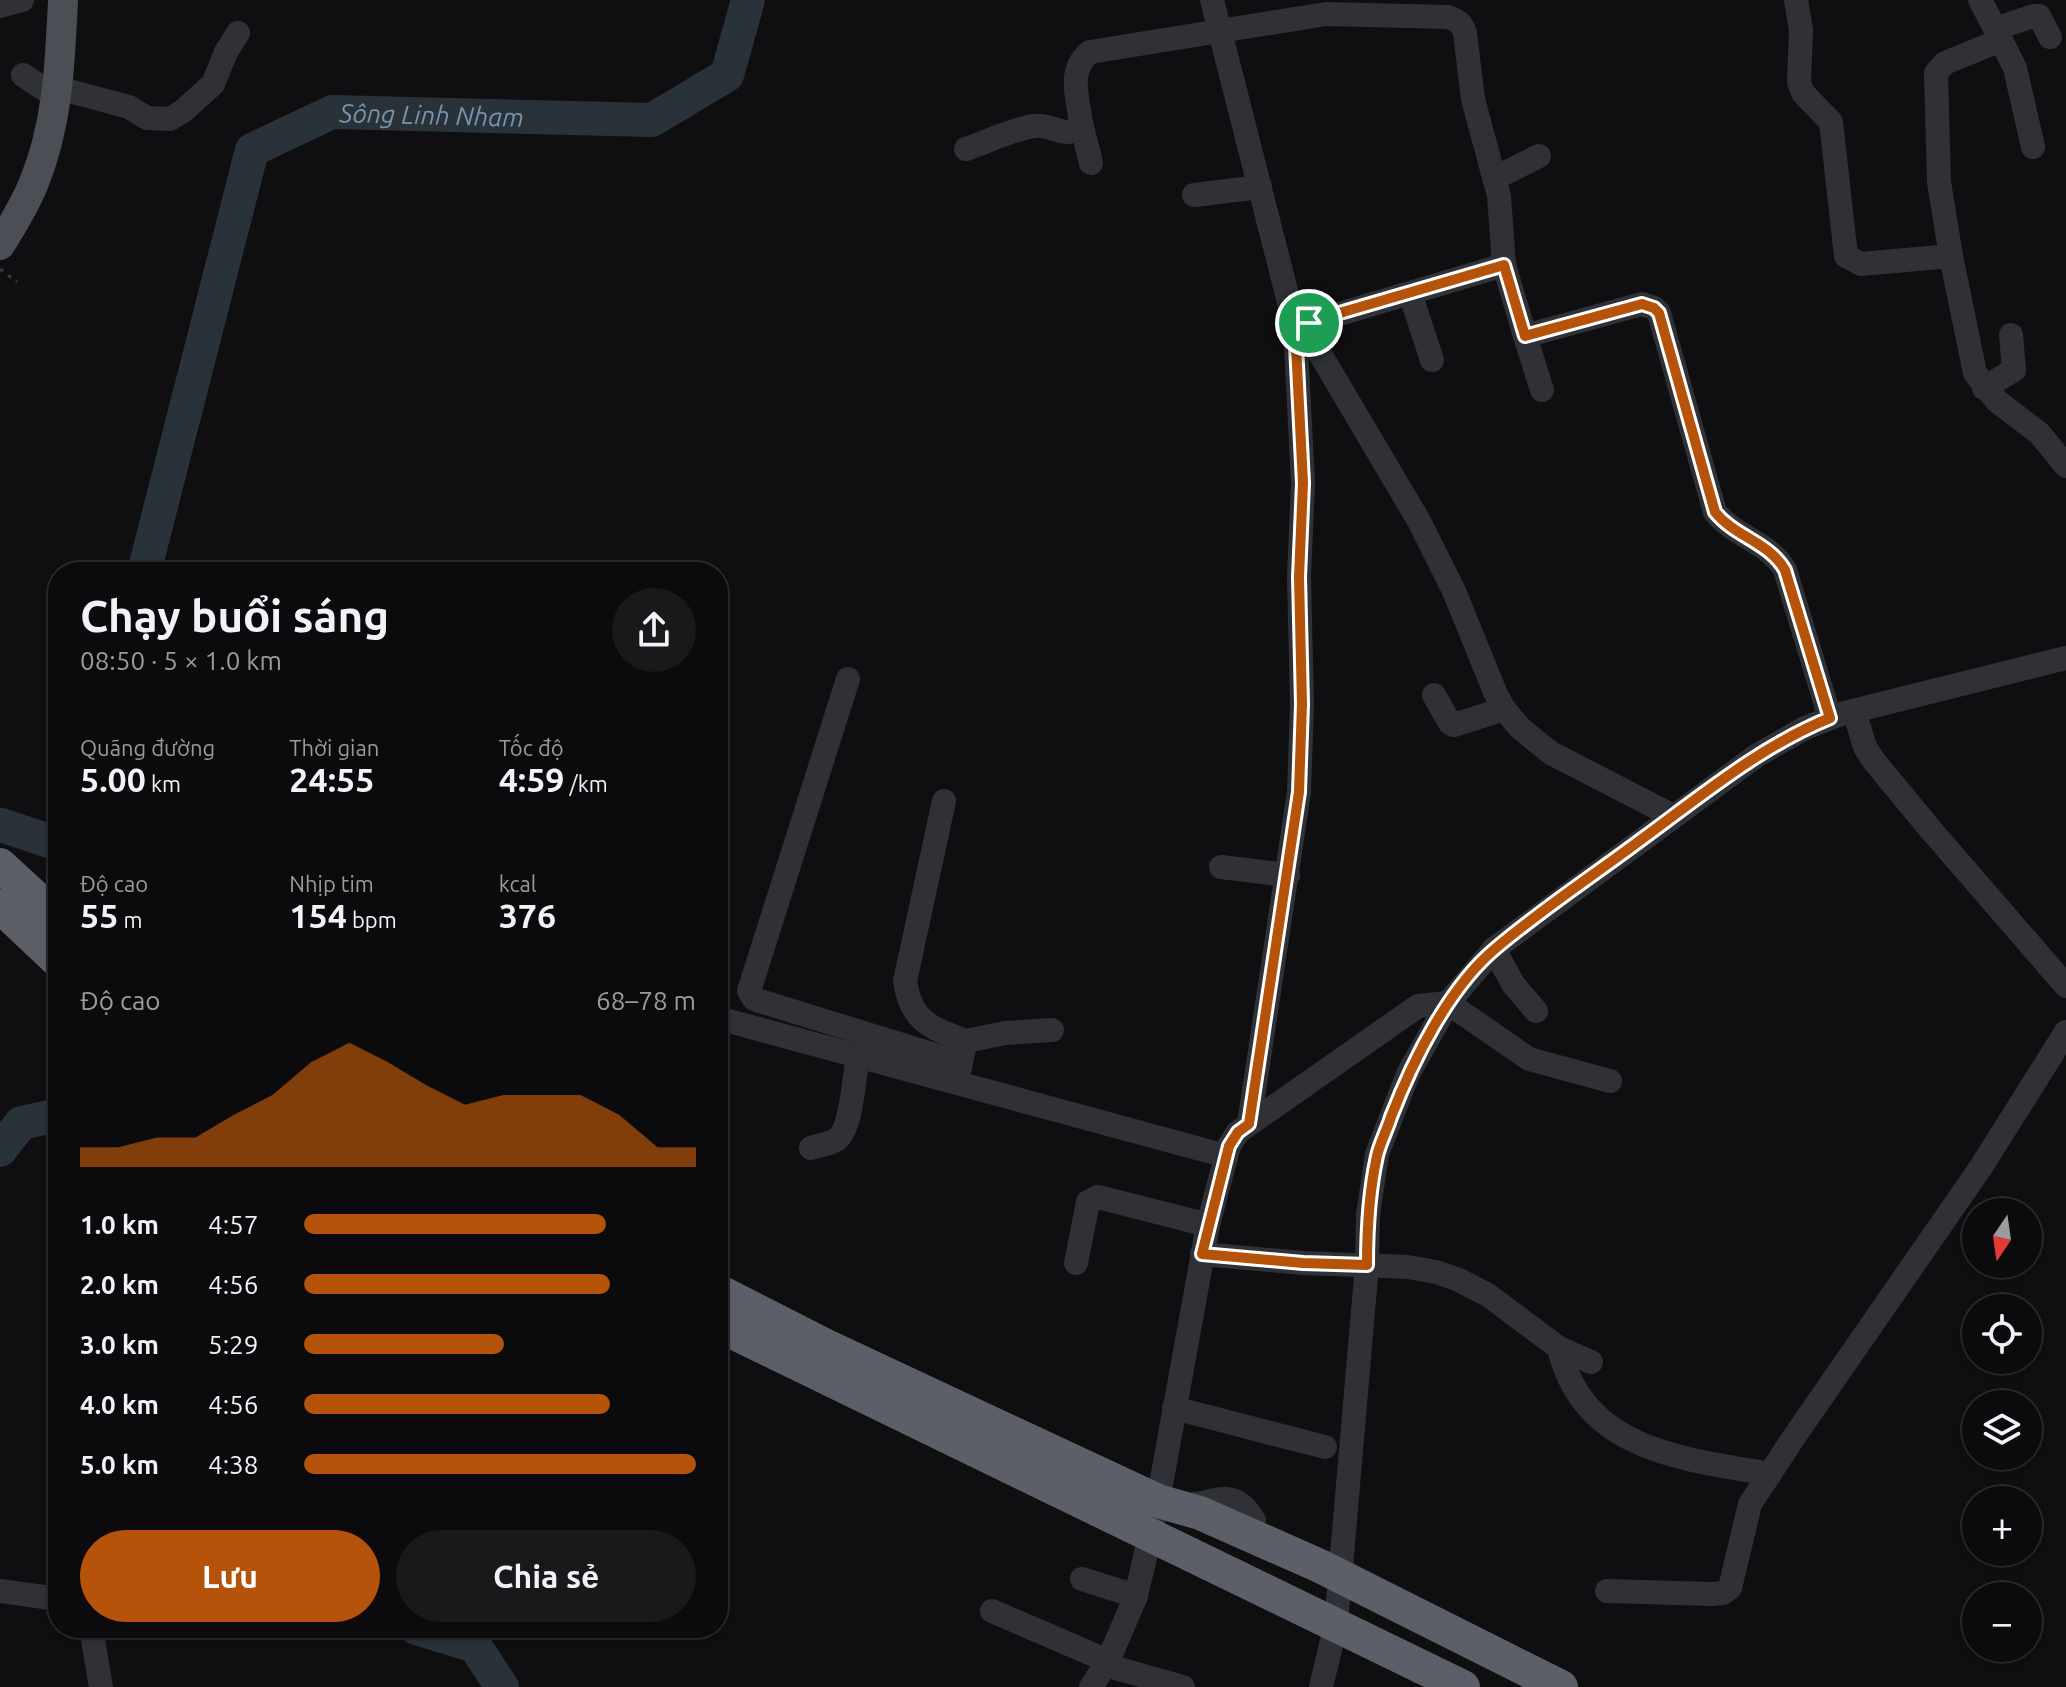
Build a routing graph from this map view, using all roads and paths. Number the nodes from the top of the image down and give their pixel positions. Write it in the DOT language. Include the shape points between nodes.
graph roads {
  1 [pos="22,0"];
  2 [pos="63,0"];
  3 [pos="1212,0"];
  4 [pos="1796,0"];
  5 [pos="1980,0"];
  6 [pos="0,6"];
  7 [pos="1221,29"];
  8 [pos="238,33"];
  9 [pos="1998,34"];
  10 [pos="2050,37"];
  11 [pos="23,75"];
  12 [pos="58,93"];
  13 [pos="1081,123"];
  14 [pos="2033,147"];
  15 [pos="966,149"];
  16 [pos="1539,156"];
  17 [pos="1091,163"];
  18 [pos="1495,178"];
  19 [pos="1260,187"];
  20 [pos="1194,195"];
  21 [pos="0,245"];
  22 [pos="1951,256"];
  23 [pos="1504,265"];
  24 [pos="0,269"];
  25 [pos="17,282"];
  26 [pos="1410,293"];
  27 [pos="1302,324"];
  28 [pos="2011,335"];
  29 [pos="1525,336"];
  30 [pos="1432,360"];
  31 [pos="1984,388"];
  32 [pos="1542,390"];
  33 [pos="2066,466"];
  34 [pos="2066,658"];
  35 [pos="848,679"];
  36 [pos="1434,695"];
  37 [pos="1504,709"];
  38 [pos="1854,711"];
  39 [pos="1830,718"];
  40 [pos="944,801"];
  41 [pos="1673,816"];
  42 [pos="0,865"];
  43 [pos="1221,867"];
  44 [pos="1288,875"];
  45 [pos="0,906"];
  46 [pos="48,909"];
  47 [pos="1494,949"];
  48 [pos="48,952"];
  49 [pos="2066,986"];
  50 [pos="1448,1003"];
  51 [pos="1536,1011"];
  52 [pos="728,1021"];
  53 [pos="1052,1030"];
  54 [pos="2066,1032"];
  55 [pos="858,1056"];
  56 [pos="961,1062"];
  57 [pos="1610,1081"];
  58 [pos="1249,1124"];
  59 [pos="811,1148"];
  60 [pos="1226,1156"];
  61 [pos="1208,1225"];
  62 [pos="1202,1254"];
  63 [pos="1076,1263"];
  64 [pos="1367,1265"];
  65 [pos="728,1296"];
  66 [pos="728,1330"];
  67 [pos="1559,1348"];
  68 [pos="1591,1362"];
  69 [pos="1174,1408"];
  70 [pos="1325,1447"];
  71 [pos="1770,1474"];
  72 [pos="1158,1501"];
  73 [pos="1254,1520"];
  74 [pos="1150,1534"];
  75 [pos="1341,1577"];
  76 [pos="1082,1579"];
  77 [pos="0,1591"];
  78 [pos="1607,1591"];
  79 [pos="1136,1596"];
  80 [pos="48,1598"];
  81 [pos="992,1611"];
  82 [pos="1336,1624"];
  83 [pos="93,1638"];
  84 [pos="1106,1663"];
  85 [pos="101,1687"];
  86 [pos="1091,1687"];
  87 [pos="1183,1687"];
  88 [pos="1321,1687"];
  89 [pos="1463,1687"];
  90 [pos="1561,1687"];
  1 -- 6 [label="street"];
  2 -- 12 [label="main road"];
  3 -- 7 [label="street"];
  4 -- 22 [label="street" via="1799,82 1831,122 1846,256 1861,264"];
  5 -- 9 [label="street"];
  7 -- 13 [label="street" via="1090,52 1075,72"];
  7 -- 18 [label="street" via="1342,13 1456,20 1465,33 1473,99"];
  7 -- 19 [label="street"];
  8 -- 12 [label="street" via="213,84 170,119 147,118 129,107"];
  9 -- 10 [label="street" via="2039,16"];
  9 -- 14 [label="street" via="2015,68"];
  9 -- 22 [label="street" via="1936,73 1939,182"];
  11 -- 12 [label="street"];
  12 -- 21 [label="main road" via="33,185"];
  13 -- 15 [label="street" via="1067,133 1031,126"];
  13 -- 17 [label="street"];
  16 -- 18 [label="street"];
  18 -- 23 [label="street"];
  19 -- 20 [label="street"];
  19 -- 27 [label="street"];
  22 -- 31 [label="street" via="1975,373"];
  23 -- 26 [label="street"];
  23 -- 29 [label="street"];
  24 -- 25 [label="path"];
  26 -- 27 [label="street"];
  26 -- 30 [label="street"];
  27 -- 37 [label="street" via="1419,521"];
  27 -- 44 [label="street" via="1302,726"];
  28 -- 31 [label="street" via="2014,370"];
  29 -- 32 [label="street"];
  29 -- 39 [label="street" via="1642,304 1659,313 1715,512 1779,559"];
  31 -- 33 [label="street" via="2040,434"];
  34 -- 38 [label="street"];
  35 -- 56 [label="street" via="749,991 754,999"];
  36 -- 37 [label="street" via="1454,725"];
  37 -- 41 [label="street" via="1551,753"];
  38 -- 39 [label="street"];
  38 -- 49 [label="street" via="1874,761"];
  39 -- 41 [label="street" via="1756,756"];
  40 -- 56 [label="street" via="905,981 907,999 921,1020"];
  41 -- 47 [label="street"];
  42 -- 46 [label="highway"];
  43 -- 44 [label="street"];
  44 -- 58 [label="street"];
  45 -- 48 [label="highway"];
  47 -- 50 [label="street"];
  47 -- 51 [label="street"];
  50 -- 57 [label="street" via="1529,1059"];
  50 -- 58 [label="street" via="1418,1006"];
  50 -- 64 [label="street" via="1408,1074 1377,1154"];
  52 -- 55 [label="street"];
  53 -- 56 [label="street" via="1005,1033"];
  54 -- 71 [label="street" via="1981,1167"];
  55 -- 56 [label="street"];
  55 -- 59 [label="street" via="843,1133"];
  56 -- 60 [label="street"];
  58 -- 60 [label="street" via="1238,1132"];
  60 -- 61 [label="street"];
  61 -- 62 [label="street"];
  61 -- 63 [label="street" via="1092,1198"];
  62 -- 64 [label="street"];
  62 -- 69 [label="street"];
  64 -- 67 [label="street" via="1408,1267 1459,1280"];
  64 -- 75 [label="street"];
  65 -- 72 [label="highway"];
  66 -- 74 [label="highway"];
  67 -- 68 [label="street"];
  67 -- 71 [label="street" via="1580,1398 1624,1436 1666,1455"];
  69 -- 70 [label="street"];
  69 -- 72 [label="street"];
  71 -- 78 [label="street" via="1750,1504 1730,1588 1723,1593"];
  72 -- 73 [label="street" via="1187,1505 1218,1497 1236,1500"];
  72 -- 74 [label="street"];
  72 -- 75 [label="highway" via="1200,1513"];
  74 -- 79 [label="street"];
  74 -- 82 [label="highway"];
  75 -- 82 [label="street"];
  75 -- 90 [label="highway"];
  76 -- 79 [label="street"];
  77 -- 80 [label="street"];
  79 -- 84 [label="street"];
  81 -- 84 [label="street"];
  82 -- 88 [label="street"];
  82 -- 89 [label="highway"];
  83 -- 85 [label="street"];
  84 -- 86 [label="street"];
  84 -- 87 [label="street"];
}
